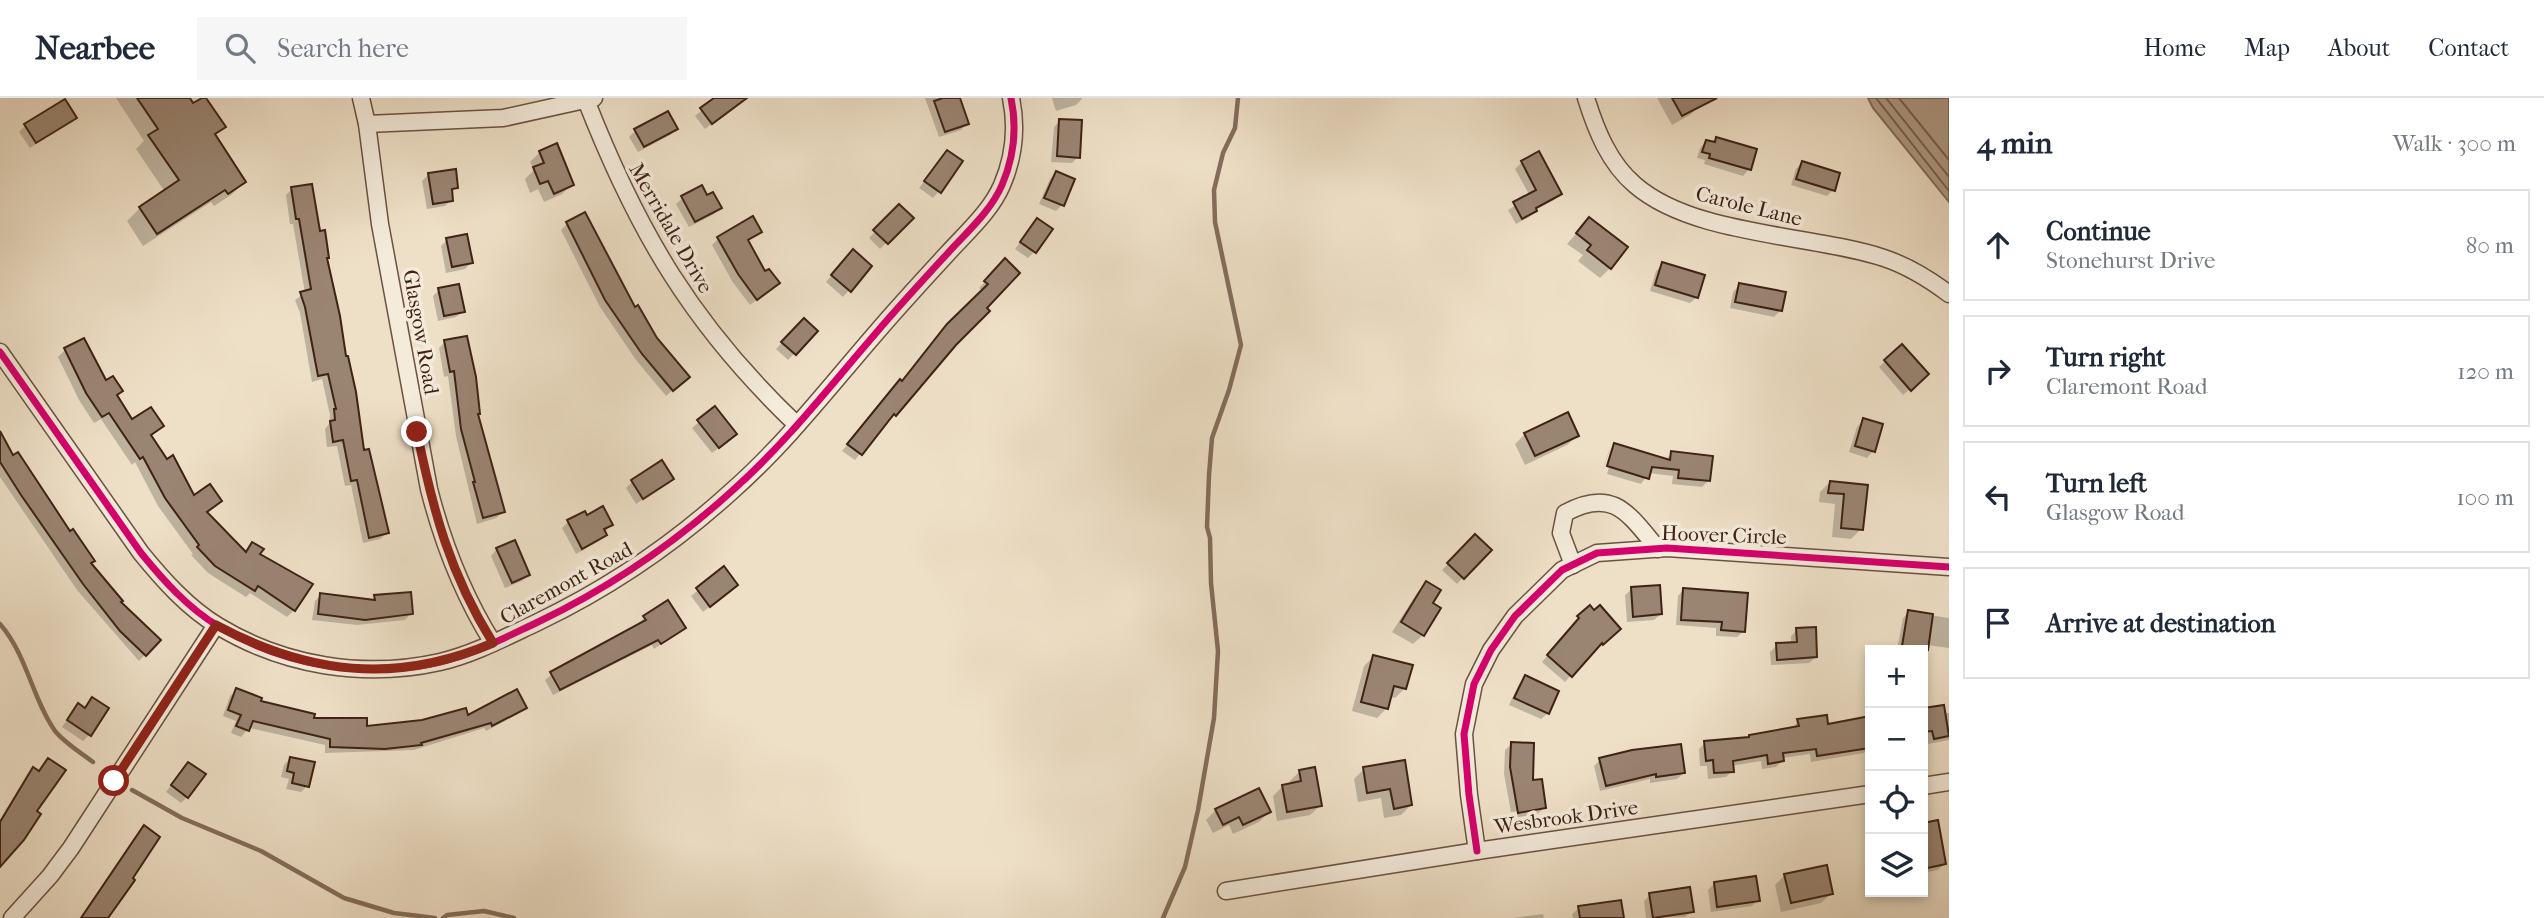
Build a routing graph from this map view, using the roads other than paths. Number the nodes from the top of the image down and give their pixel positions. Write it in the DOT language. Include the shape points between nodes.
graph roads {
  1 [pos="361,98"];
  2 [pos="1011,98"];
  3 [pos="1586,98"];
  4 [pos="590,99"];
  5 [pos="368,124"];
  6 [pos="1949,294"];
  7 [pos="0,352"];
  8 [pos="797,425"];
  9 [pos="1658,549"];
  10 [pos="1573,565"];
  11 [pos="1949,567"];
  12 [pos="216,625"];
  13 [pos="493,643"];
  14 [pos="1949,782"];
  15 [pos="1928,785"];
  16 [pos="1865,795"];
  17 [pos="1477,851"];
  18 [pos="1226,891"];
  19 [pos="12,918"];
  1 -- 5 [label="street, Glasgow Road"];
  2 -- 8 [label="street, Claremont Road" via="1013,146 995,197"];
  3 -- 6 [label="street, Carole Lane" via="1616,163 1635,185 1661,203 1720,223 1884,258 1925,276"];
  4 -- 5 [label="street" via="503,118"];
  4 -- 8 [label="street, Merridale Drive" via="621,186 669,274 732,359"];
  5 -- 13 [label="street, Glasgow Road" via="380,224 429,489 454,571"];
  7 -- 12 [label="street, Claremont Road" via="141,553"];
  8 -- 13 [label="street, Claremont Road" via="734,489 655,553 565,609"];
  9 -- 10 [label="street, Hoover Circle" via="1597,553"];
  9 -- 10 [label="street" via="1631,517 1606,501 1582,504 1564,513 1561,533"];
  9 -- 11 [label="street, Hoover Circle"];
  10 -- 17 [label="street, Hoover Circle" via="1562,570 1515,616 1474,684 1464,734"];
  12 -- 13 [label="street, Claremont Road" via="274,652 360,669 419,666"];
  12 -- 19 [label="street" via="71,848"];
  14 -- 15 [label="street"];
  16 -- 17 [label="street, Wesbrook Drive"];
  17 -- 18 [label="street, Wesbrook Drive"];
}
